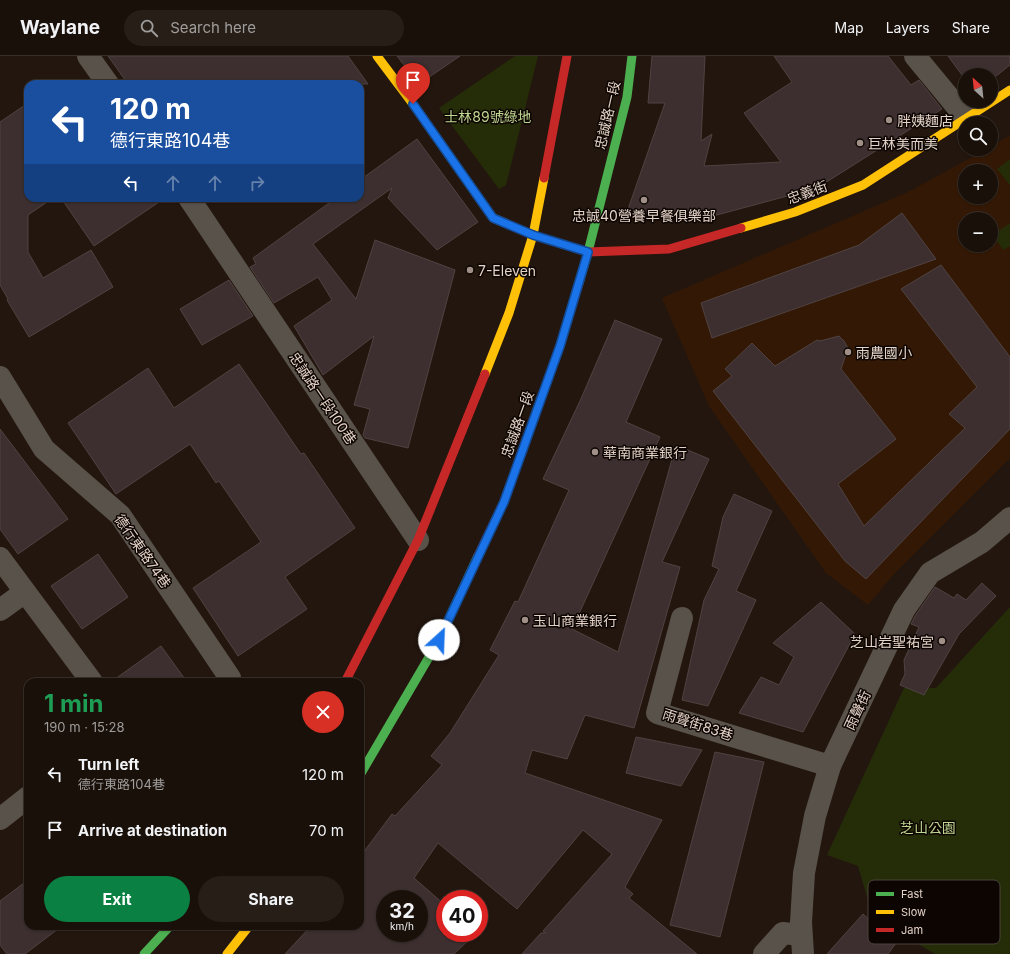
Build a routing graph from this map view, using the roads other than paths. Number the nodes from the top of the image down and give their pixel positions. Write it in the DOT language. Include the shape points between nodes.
graph roads {
  1 [pos="88,56"];
  2 [pos="377,56"];
  3 [pos="567,56"];
  4 [pos="632,56"];
  5 [pos="915,56"];
  6 [pos="105,80"];
  7 [pos="1010,90"];
  8 [pos="965,116"];
  9 [pos="971,116"];
  10 [pos="958,125"];
  11 [pos="192,202"];
  12 [pos="533,235"];
  13 [pos="588,252"];
  14 [pos="3,382"];
  15 [pos="1010,518"];
  16 [pos="418,540"];
  17 [pos="0,558"];
  18 [pos="25,592"];
  19 [pos="0,610"];
  20 [pos="682,618"];
  21 [pos="89,678"];
  22 [pos="230,678"];
  23 [pos="347,678"];
  24 [pos="830,766"];
  25 [pos="364,768"];
  26 [pos="24,800"];
  27 [pos="0,819"];
  28 [pos="166,930"];
  29 [pos="246,930"];
  30 [pos="802,944"];
  31 [pos="144,954"];
  32 [pos="227,954"];
  33 [pos="764,954"];
  1 -- 6 [label="street"];
  2 -- 12 [label="street, 忠義街" via="493,218"];
  3 -- 12 [label="street"];
  4 -- 13 [label="street, 忠誠路一段" via="627,97"];
  5 -- 8 [label="street"];
  7 -- 9 [label="street, 忠義街"];
  10 -- 13 [label="street, 忠義街" via="863,185 795,212 669,249"];
  11 -- 16 [label="street, 忠誠路一段100巷"];
  12 -- 13 [label="street, 忠義街"];
  12 -- 16 [label="street" via="509,313"];
  13 -- 25 [label="street, 忠誠路一段" via="560,346 504,502 439,640"];
  14 -- 22 [label="street, 德行東路74巷" via="44,450 120,515"];
  15 -- 24 [label="street, 雨聲街" via="982,542 930,573 904,610"];
  16 -- 23 [label="street"];
  17 -- 18 [label="street"];
  18 -- 19 [label="street"];
  18 -- 21 [label="street"];
  20 -- 24 [label="street, 雨聲街83巷" via="657,713"];
  24 -- 30 [label="street, 雨聲街" via="815,816 804,873"];
  26 -- 27 [label="street"];
  28 -- 31 [label="street"];
  29 -- 32 [label="street"];
  30 -- 33 [label="street" via="783,933"];
}
